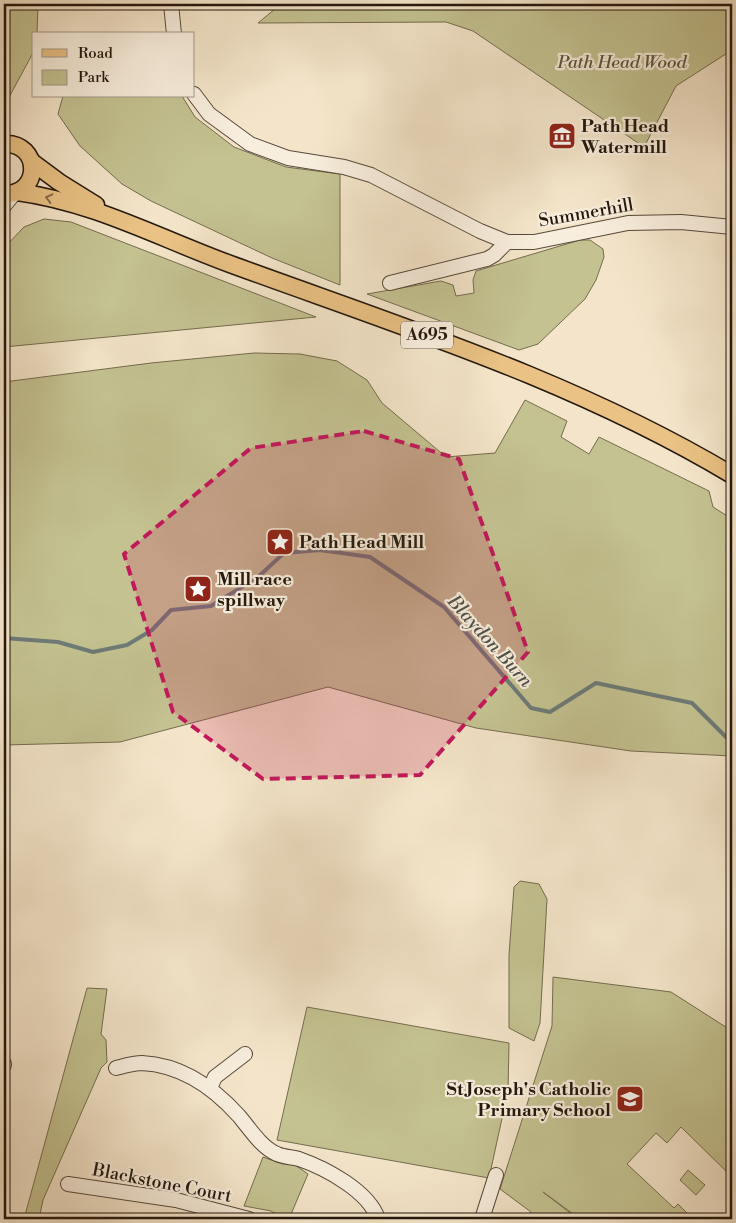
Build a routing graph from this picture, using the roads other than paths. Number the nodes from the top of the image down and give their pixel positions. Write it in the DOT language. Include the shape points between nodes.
graph roads {
  1 [pos="171,4"];
  2 [pos="174,32"];
  3 [pos="195,95"];
  4 [pos="4,144"];
  5 [pos="32,162"];
  6 [pos="10,196"];
  7 [pos="113,216"];
  8 [pos="732,227"];
  9 [pos="506,242"];
  10 [pos="390,283"];
  11 [pos="732,475"];
  12 [pos="245,1054"];
  13 [pos="116,1068"];
  14 [pos="210,1088"];
  15 [pos="496,1175"];
  16 [pos="68,1184"];
  17 [pos="249,1219"];
  18 [pos="378,1219"];
  19 [pos="482,1219"];
  1 -- 2 [label="street"];
  3 -- 9 [label="street" via="209,114 250,144 288,158 344,167 372,176"];
  4 -- 5 [label="main road, A695" via="20,147"];
  5 -- 6 [label="main road, A695" via="30,180"];
  5 -- 7 [label="main road, A695"];
  7 -- 6 [label="main road, A695, one-way" via="38,195"];
  7 -- 11 [label="main road, A695" via="228,263 522,370 638,423"];
  8 -- 9 [label="street, Summerhill" via="681,222 628,223 534,242"];
  9 -- 10 [label="street" via="494,255 458,272"];
  12 -- 14 [label="street" via="215,1077"];
  13 -- 14 [label="street" via="140,1063 163,1066 193,1077"];
  14 -- 18 [label="street" via="276,1154 299,1159 353,1187 375,1211"];
  15 -- 19 [label="street"];
  16 -- 17 [label="street, Blackstone Court" via="176,1200"];
}
